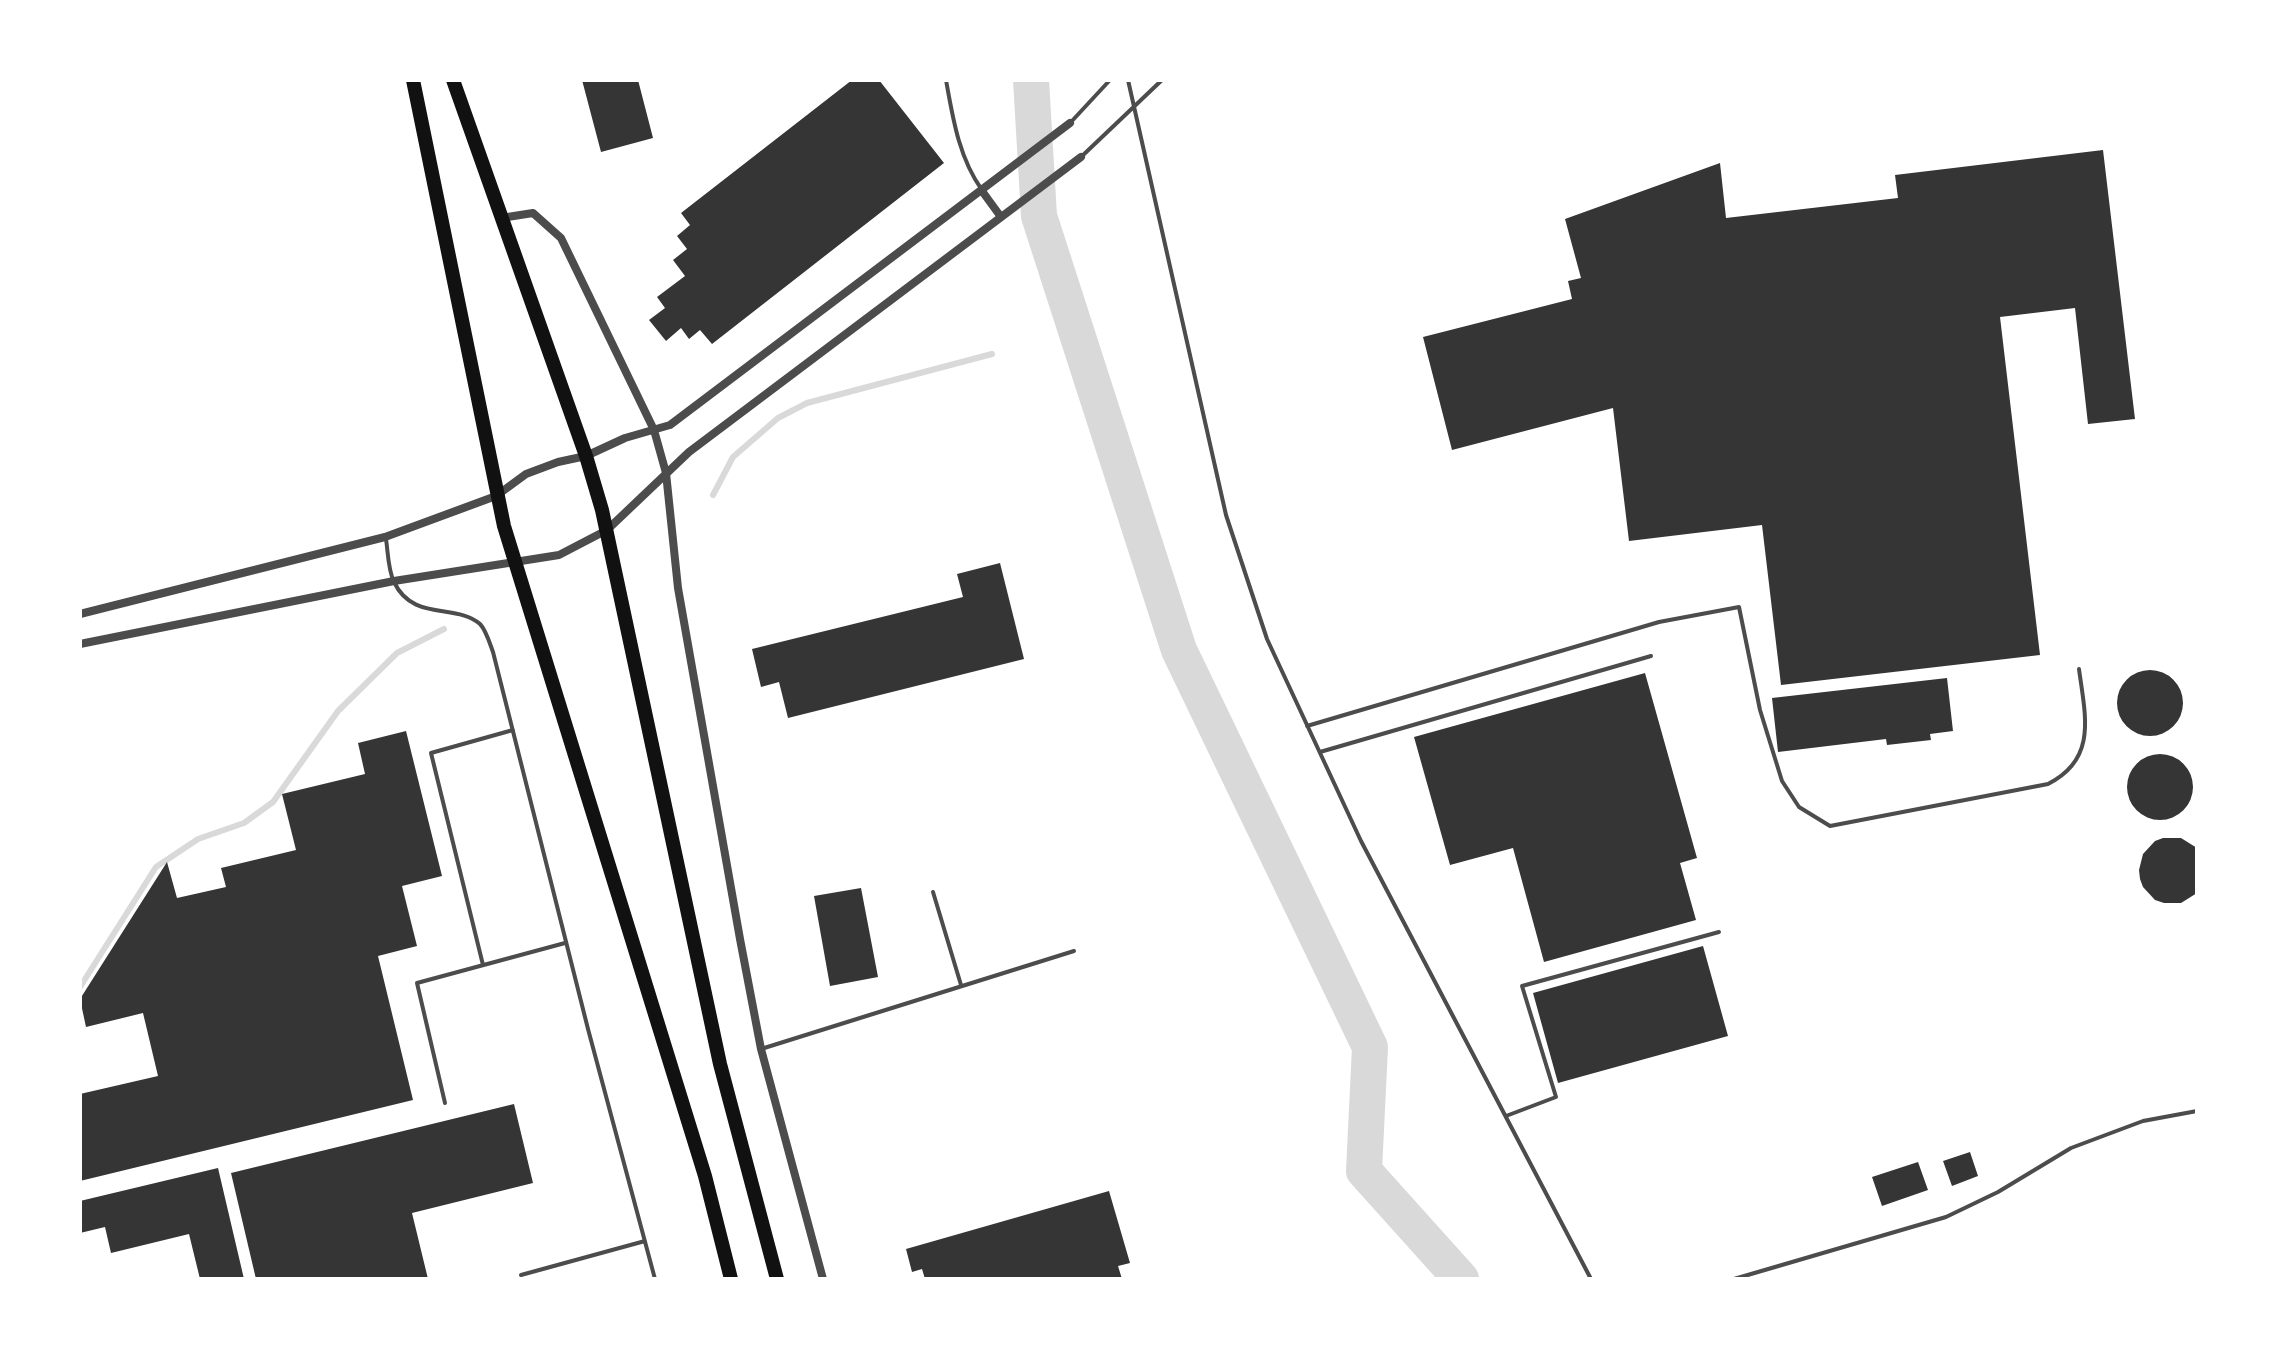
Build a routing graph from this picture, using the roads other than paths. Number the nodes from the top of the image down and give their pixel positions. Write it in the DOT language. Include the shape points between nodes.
graph roads {
  1 [pos="413,80"];
  2 [pos="453,80"];
  3 [pos="946,80"];
  4 [pos="1110,80"];
  5 [pos="1128,80"];
  6 [pos="1162,80"];
  7 [pos="1135,107"];
  8 [pos="1070,123"];
  9 [pos="1081,157"];
  10 [pos="982,191"];
  11 [pos="1001,217"];
  12 [pos="501,218"];
  13 [pos="654,430"];
  14 [pos="586,456"];
  15 [pos="666,473"];
  16 [pos="496,496"];
  17 [pos="607,530"];
  18 [pos="385,537"];
  19 [pos="514,563"];
  20 [pos="394,581"];
  21 [pos="80,614"];
  22 [pos="80,644"];
  23 [pos="1651,656"];
  24 [pos="2079,669"];
  25 [pos="1307,726"];
  26 [pos="513,730"];
  27 [pos="1320,752"];
  28 [pos="933,892"];
  29 [pos="1719,932"];
  30 [pos="566,943"];
  31 [pos="1074,951"];
  32 [pos="483,965"];
  33 [pos="961,986"];
  34 [pos="761,1049"];
  35 [pos="445,1103"];
  36 [pos="2197,1111"];
  37 [pos="1506,1116"];
  38 [pos="645,1241"];
  39 [pos="521,1275"];
  40 [pos="655,1279"];
  41 [pos="731,1279"];
  42 [pos="777,1279"];
  43 [pos="823,1279"];
  44 [pos="1591,1279"];
  45 [pos="1734,1279"];
  1 -- 16 [label="highway"];
  2 -- 12 [label="highway"];
  3 -- 10 [label="lane" via="958,140"];
  4 -- 8 [label="lane"];
  5 -- 7 [label="lane"];
  6 -- 7 [label="lane"];
  7 -- 9 [label="lane"];
  7 -- 25 [label="lane" via="1226,515 1267,639"];
  8 -- 10 [label="street"];
  9 -- 11 [label="street"];
  10 -- 11 [label="street"];
  10 -- 13 [label="street" via="670,425"];
  11 -- 15 [label="street"];
  12 -- 13 [label="street" via="533,213 561,238"];
  12 -- 14 [label="highway"];
  13 -- 14 [label="street"];
  13 -- 15 [label="street"];
  14 -- 16 [label="street" via="526,474"];
  14 -- 17 [label="highway"];
  15 -- 17 [label="street"];
  15 -- 34 [label="street" via="678,588"];
  16 -- 18 [label="street"];
  16 -- 19 [label="highway"];
  17 -- 19 [label="street" via="559,555"];
  17 -- 42 [label="highway" via="720,1064"];
  18 -- 20 [label="lane"];
  18 -- 21 [label="street"];
  19 -- 20 [label="street"];
  19 -- 41 [label="highway" via="705,1176"];
  20 -- 22 [label="street"];
  20 -- 26 [label="lane" via="408,601 481,625"];
  23 -- 27 [label="lane"];
  24 -- 25 [label="lane" via="2086,735 2079,756 2057,780 1830,826 1799,807 1782,781 1760,710 1739,607 1659,622"];
  25 -- 27 [label="lane"];
  26 -- 30 [label="lane"];
  26 -- 32 [label="lane" via="431,753"];
  27 -- 37 [label="lane"];
  28 -- 33 [label="lane"];
  29 -- 37 [label="lane" via="1522,986 1556,1097"];
  30 -- 32 [label="lane"];
  30 -- 38 [label="lane"];
  31 -- 33 [label="lane"];
  32 -- 35 [label="lane" via="417,983"];
  33 -- 34 [label="lane"];
  34 -- 43 [label="street"];
  36 -- 45 [label="lane" via="2143,1121 2071,1148 1946,1217"];
  37 -- 44 [label="lane"];
  38 -- 39 [label="lane"];
  38 -- 40 [label="lane"];
}
